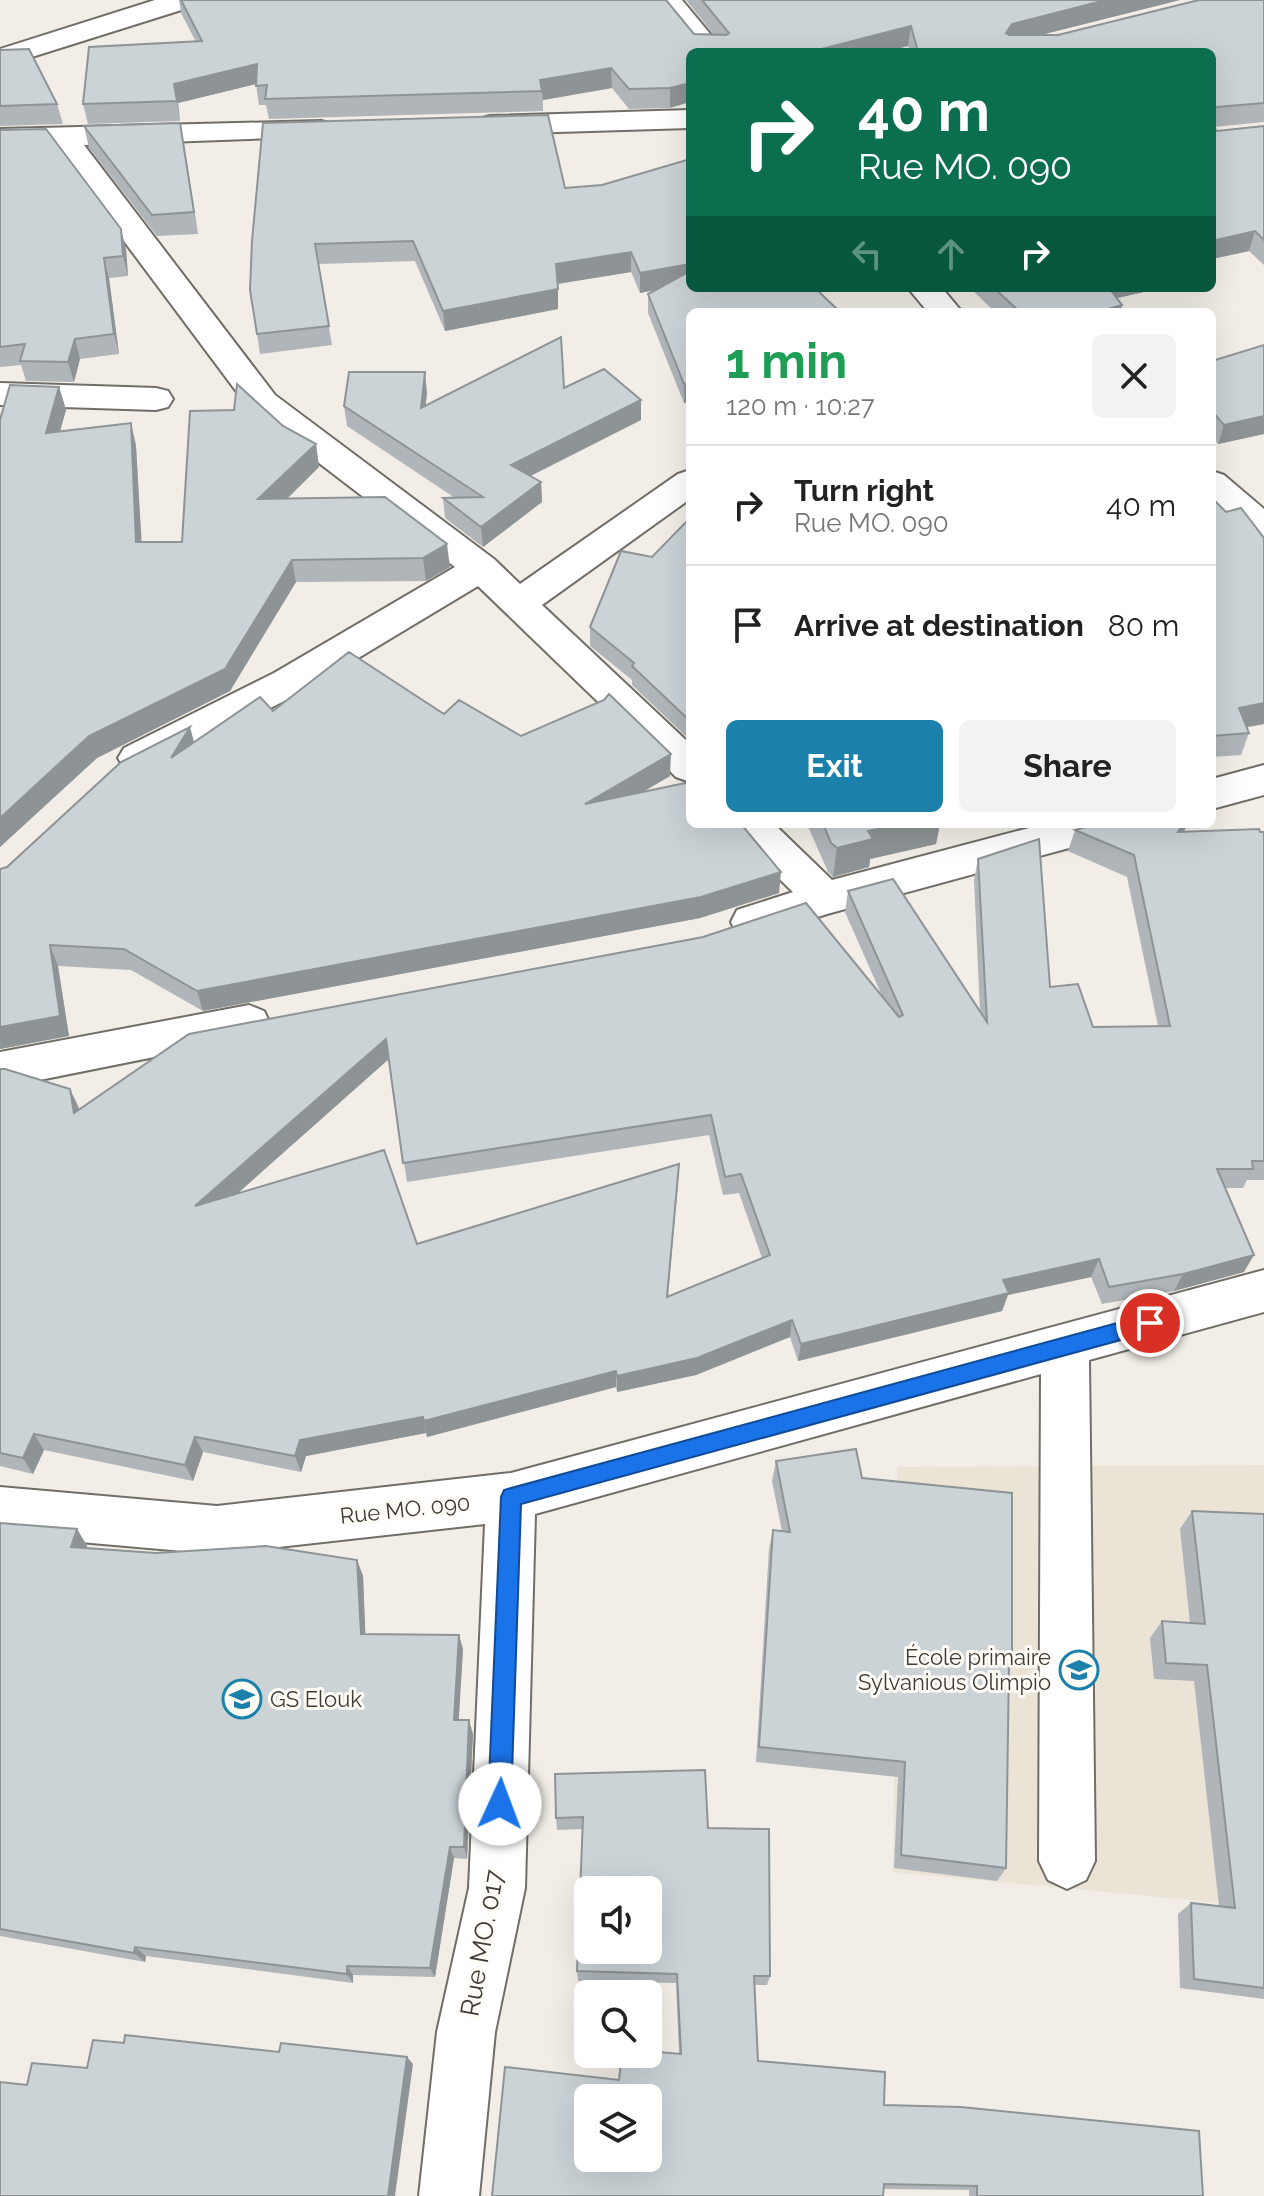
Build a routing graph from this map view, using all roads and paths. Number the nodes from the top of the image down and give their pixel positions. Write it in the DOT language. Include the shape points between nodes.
graph roads {
  1 [pos="184,0"];
  2 [pos="667,0"];
  3 [pos="708,48"];
  4 [pos="0,58"];
  5 [pos="686,119"];
  6 [pos="454,126"];
  7 [pos="344,129"];
  8 [pos="62,137"];
  9 [pos="0,138"];
  10 [pos="928,292"];
  11 [pos="942,308"];
  12 [pos="0,394"];
  13 [pos="156,399"];
  14 [pos="686,485"];
  15 [pos="1216,487"];
  16 [pos="1264,529"];
  17 [pos="481,568"];
  18 [pos="520,602"];
  19 [pos="686,763"];
  20 [pos="112,771"];
  21 [pos="1264,780"];
  22 [pos="1216,793"];
  23 [pos="752,828"];
  24 [pos="1087,828"];
  25 [pos="825,898"];
  26 [pos="715,934"];
  27 [pos="280,1017"];
  28 [pos="0,1070"];
  29 [pos="1264,1291"];
  30 [pos="1065,1347"];
  31 [pos="511,1497"];
  32 [pos="0,1511"];
  33 [pos="1067,1861"];
  34 [pos="449,2196"];
  1 -- 4 [label="street"];
  2 -- 3 [label="street"];
  5 -- 6 [label="street"];
  7 -- 8 [label="street"];
  8 -- 9 [label="street"];
  8 -- 17 [label="street" via="263,403"];
  10 -- 11 [label="street"];
  12 -- 13 [label="street"];
  14 -- 18 [label="street"];
  15 -- 16 [label="street"];
  17 -- 18 [label="street"];
  17 -- 20 [label="street" via="287,683"];
  18 -- 19 [label="street"];
  21 -- 22 [label="street"];
  23 -- 25 [label="street"];
  24 -- 25 [label="street"];
  25 -- 26 [label="street"];
  27 -- 28 [label="street"];
  29 -- 30 [label="street, Rue MO. 090"];
  30 -- 31 [label="street, Rue MO. 090"];
  30 -- 33 [label="street"];
  31 -- 32 [label="street, Rue MO. 090" via="217,1530"];
  31 -- 34 [label="street, Rue MO. 017" via="497,1888 466,2032"];
}
